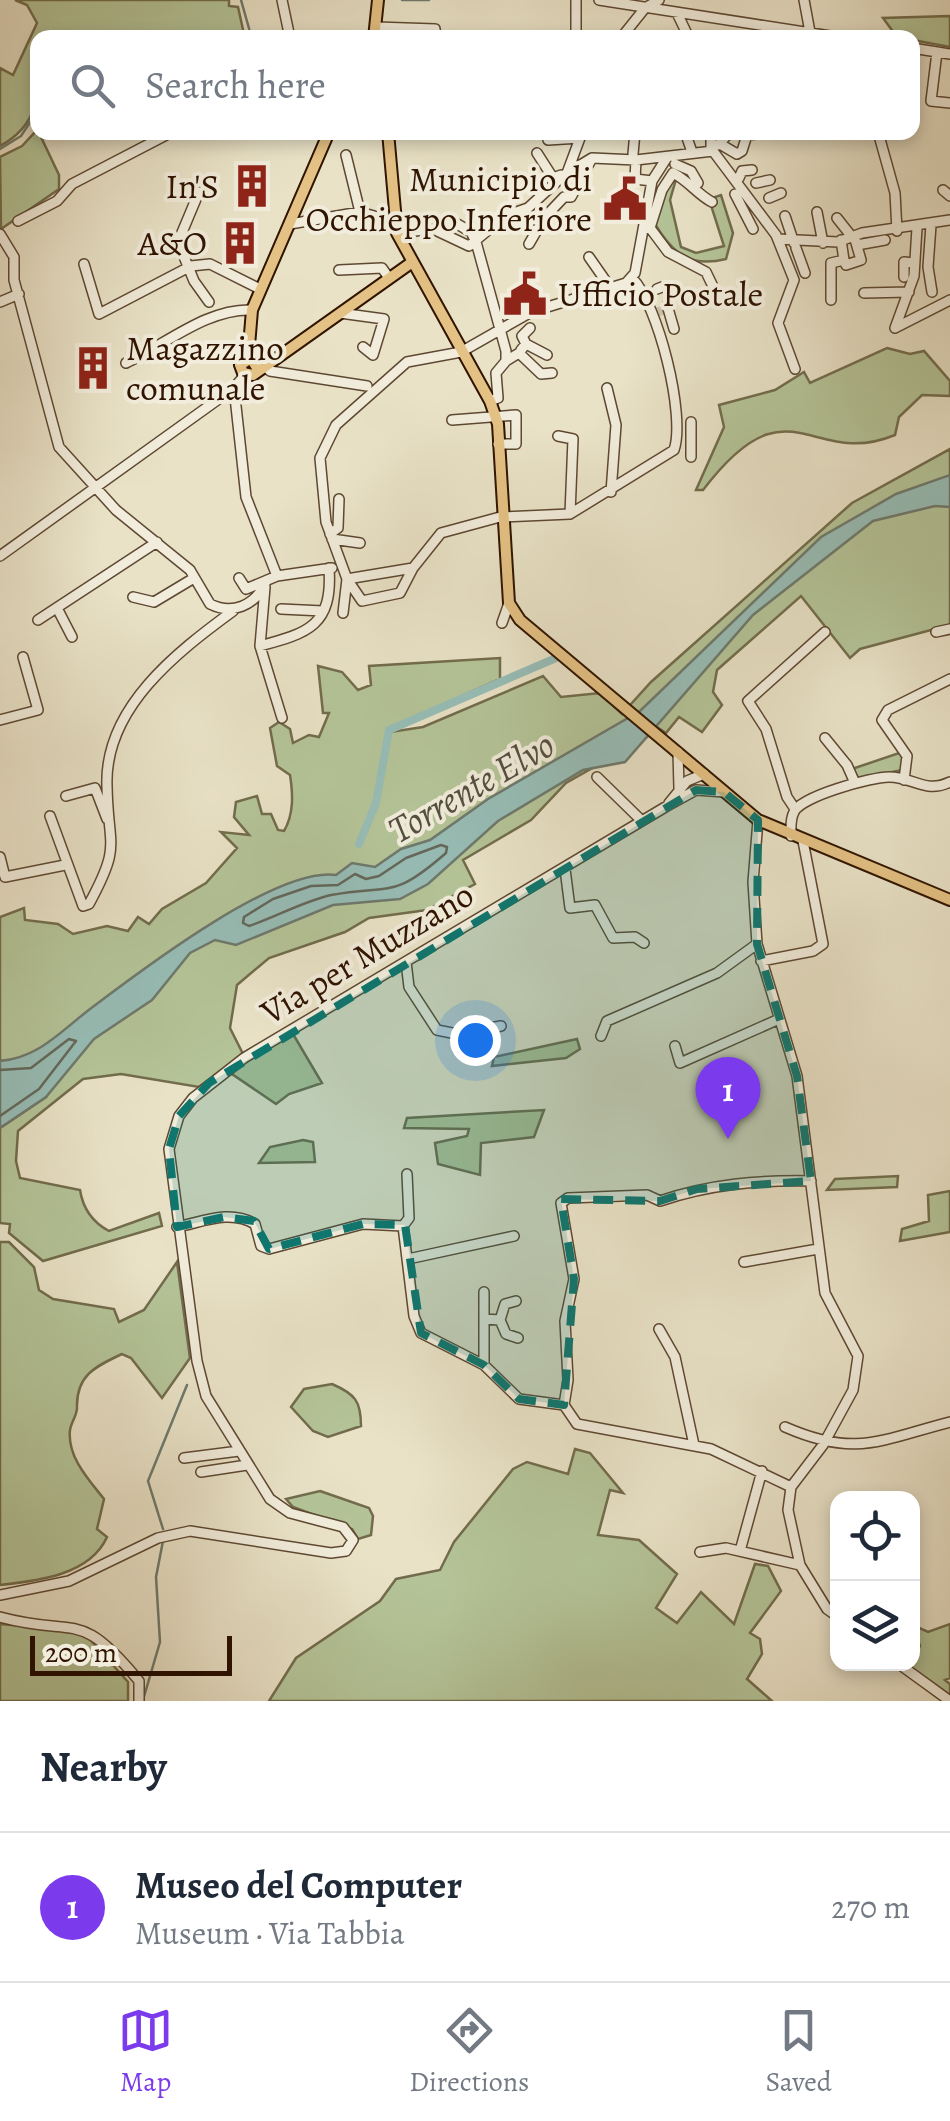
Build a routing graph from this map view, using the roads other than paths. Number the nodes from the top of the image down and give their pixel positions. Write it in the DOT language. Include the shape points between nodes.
graph roads {
  1 [pos="282,0"];
  2 [pos="378,0"];
  3 [pos="576,0"];
  4 [pos="599,0"];
  5 [pos="659,0"];
  6 [pos="804,0"];
  7 [pos="645,8"];
  8 [pos="676,13"];
  9 [pos="288,30"];
  10 [pos="375,30"];
  11 [pos="392,30"];
  12 [pos="434,30"];
  13 [pos="576,30"];
  14 [pos="627,30"];
  15 [pos="684,30"];
  16 [pos="796,30"];
  17 [pos="810,30"];
  18 [pos="920,49"];
  19 [pos="937,52"];
  20 [pos="950,54"];
  21 [pos="950,103"];
  22 [pos="157,140"];
  23 [pos="326,140"];
  24 [pos="389,140"];
  25 [pos="578,140"];
  26 [pos="583,140"];
  27 [pos="635,140"];
  28 [pos="688,140"];
  29 [pos="714,140"];
  30 [pos="722,140"];
  31 [pos="744,140"];
  32 [pos="880,140"];
  33 [pos="715,148"];
  34 [pos="692,152"];
  35 [pos="537,153"];
  36 [pos="346,155"];
  37 [pos="592,158"];
  38 [pos="634,158"];
  39 [pos="670,161"];
  40 [pos="752,170"];
  41 [pos="565,174"];
  42 [pos="652,180"];
  43 [pos="770,180"];
  44 [pos="739,185"];
  45 [pos="199,192"];
  46 [pos="780,192"];
  47 [pos="769,198"];
  48 [pos="360,212"];
  49 [pos="817,212"];
  50 [pos="535,214"];
  51 [pos="786,216"];
  52 [pos="838,218"];
  53 [pos="950,220"];
  54 [pos="18,221"];
  55 [pos="290,224"];
  56 [pos="931,224"];
  57 [pos="438,227"];
  58 [pos="396,228"];
  59 [pos="917,228"];
  60 [pos="646,229"];
  61 [pos="752,229"];
  62 [pos="897,231"];
  63 [pos="0,234"];
  64 [pos="778,239"];
  65 [pos="851,240"];
  66 [pos="885,240"];
  67 [pos="476,242"];
  68 [pos="823,243"];
  69 [pos="529,244"];
  70 [pos="794,244"];
  71 [pos="589,256"];
  72 [pos="920,259"];
  73 [pos="844,260"];
  74 [pos="412,263"];
  75 [pos="84,264"];
  76 [pos="190,266"];
  77 [pos="339,270"];
  78 [pos="805,273"];
  79 [pos="904,277"];
  80 [pos="390,278"];
  81 [pos="632,278"];
  82 [pos="260,289"];
  83 [pos="612,290"];
  84 [pos="909,292"];
  85 [pos="932,292"];
  86 [pos="864,293"];
  87 [pos="20,294"];
  88 [pos="831,300"];
  89 [pos="950,300"];
  90 [pos="720,301"];
  91 [pos="0,302"];
  92 [pos="209,302"];
  93 [pos="252,310"];
  94 [pos="661,310"];
  95 [pos="340,313"];
  96 [pos="530,328"];
  97 [pos="674,329"];
  98 [pos="500,330"];
  99 [pos="363,347"];
  100 [pos="461,352"];
  101 [pos="547,355"];
  102 [pos="248,358"];
  103 [pos="506,361"];
  104 [pos="126,364"];
  105 [pos="261,367"];
  106 [pos="795,370"];
  107 [pos="552,373"];
  108 [pos="245,375"];
  109 [pos="367,386"];
  110 [pos="234,388"];
  111 [pos="606,388"];
  112 [pos="490,401"];
  113 [pos="495,415"];
  114 [pos="452,420"];
  115 [pos="692,422"];
  116 [pos="558,436"];
  117 [pos="684,439"];
  118 [pos="498,444"];
  119 [pos="691,458"];
  120 [pos="95,489"];
  121 [pos="610,492"];
  122 [pos="338,499"];
  123 [pos="570,514"];
  124 [pos="500,517"];
  125 [pos="331,536"];
  126 [pos="156,542"];
  127 [pos="360,543"];
  128 [pos="0,556"];
  129 [pos="334,568"];
  130 [pos="413,568"];
  131 [pos="277,576"];
  132 [pos="194,578"];
  133 [pos="239,578"];
  134 [pos="347,579"];
  135 [pos="265,584"];
  136 [pos="133,597"];
  137 [pos="508,602"];
  138 [pos="56,608"];
  139 [pos="235,609"];
  140 [pos="281,609"];
  141 [pos="323,611"];
  142 [pos="343,613"];
  143 [pos="38,620"];
  144 [pos="502,623"];
  145 [pos="950,629"];
  146 [pos="825,632"];
  147 [pos="936,632"];
  148 [pos="72,637"];
  149 [pos="260,646"];
  150 [pos="23,657"];
  151 [pos="950,679"];
  152 [pos="282,718"];
  153 [pos="0,720"];
  154 [pos="824,738"];
  155 [pos="678,752"];
  156 [pos="704,774"];
  157 [pos="597,777"];
  158 [pos="904,780"];
  159 [pos="950,782"];
  160 [pos="855,783"];
  161 [pos="679,788"];
  162 [pos="696,790"];
  163 [pos="724,792"];
  164 [pos="66,796"];
  165 [pos="667,806"];
  166 [pos="795,809"];
  167 [pos="50,816"];
  168 [pos="758,820"];
  169 [pos="642,822"];
  170 [pos="112,831"];
  171 [pos="797,838"];
  172 [pos="0,857"];
  173 [pos="64,865"];
  174 [pos="565,869"];
  175 [pos="950,900"];
  176 [pos="644,943"];
  177 [pos="757,944"];
  178 [pos="761,961"];
  179 [pos="406,962"];
  180 [pos="777,1020"];
  181 [pos="501,1026"];
  182 [pos="602,1036"];
  183 [pos="675,1046"];
  184 [pos="408,1174"];
  185 [pos="811,1181"];
  186 [pos="403,1226"];
  187 [pos="177,1228"];
  188 [pos="514,1236"];
  189 [pos="818,1250"];
  190 [pos="408,1259"];
  191 [pos="744,1262"];
  192 [pos="484,1292"];
  193 [pos="516,1301"];
  194 [pos="484,1319"];
  195 [pos="500,1320"];
  196 [pos="659,1329"];
  197 [pos="518,1338"];
  198 [pos="484,1365"];
  199 [pos="564,1405"];
  200 [pos="950,1422"];
  201 [pos="786,1426"];
  202 [pos="823,1443"];
  203 [pos="694,1445"];
  204 [pos="238,1451"];
  205 [pos="184,1458"];
  206 [pos="248,1465"];
  207 [pos="762,1471"];
  208 [pos="201,1472"];
  209 [pos="791,1487"];
  210 [pos="700,1552"];
  211 [pos="740,1552"];
  212 [pos="800,1565"];
  213 [pos="0,1595"];
  214 [pos="830,1612"];
  215 [pos="0,1616"];
  216 [pos="908,1671"];
  217 [pos="942,1699"];
  218 [pos="139,1701"];
  1 -- 9 [label="street"];
  2 -- 10 [label="main road"];
  3 -- 13 [label="street"];
  4 -- 7 [label="street"];
  5 -- 7 [label="street"];
  6 -- 17 [label="street"];
  7 -- 8 [label="street"];
  7 -- 14 [label="street"];
  8 -- 15 [label="street"];
  8 -- 16 [label="street"];
  11 -- 12 [label="street"];
  18 -- 19 [label="street"];
  19 -- 20 [label="street"];
  19 -- 21 [label="street" via="932,101"];
  22 -- 54 [label="street"];
  23 -- 55 [label="main road"];
  24 -- 58 [label="main road"];
  25 -- 41 [label="street"];
  26 -- 37 [label="street"];
  27 -- 38 [label="street"];
  28 -- 34 [label="street"];
  29 -- 33 [label="street"];
  30 -- 33 [label="street"];
  31 -- 33 [label="street" via="737,154"];
  32 -- 62 [label="street"];
  33 -- 34 [label="street"];
  33 -- 44 [label="street"];
  34 -- 39 [label="street"];
  35 -- 41 [label="street" via="552,178"];
  36 -- 48 [label="street"];
  37 -- 38 [label="street"];
  37 -- 41 [label="street"];
  37 -- 50 [label="street" via="570,197"];
  38 -- 39 [label="street"];
  38 -- 42 [label="street" via="635,179"];
  39 -- 42 [label="street"];
  39 -- 60 [label="street" via="691,171 709,200 673,173"];
  40 -- 44 [label="street" via="742,171"];
  41 -- 50 [label="street"];
  42 -- 60 [label="street"];
  43 -- 44 [label="street"];
  44 -- 61 [label="street"];
  44 -- 64 [label="street"];
  45 -- 76 [label="street" via="178,242"];
  46 -- 47 [label="street"];
  48 -- 55 [label="street"];
  48 -- 58 [label="street"];
  49 -- 68 [label="street"];
  50 -- 67 [label="street" via="505,216"];
  50 -- 69 [label="street"];
  51 -- 70 [label="street"];
  52 -- 65 [label="street"];
  53 -- 56 [label="street"];
  55 -- 82 [label="main road"];
  56 -- 59 [label="street"];
  56 -- 72 [label="street"];
  57 -- 58 [label="street"];
  57 -- 67 [label="street" via="460,245"];
  57 -- 67 [label="street" via="452,221"];
  58 -- 74 [label="main road"];
  59 -- 62 [label="street"];
  59 -- 72 [label="street"];
  60 -- 81 [label="street"];
  60 -- 90 [label="street" via="668,252 706,272"];
  62 -- 65 [label="street"];
  63 -- 87 [label="street" via="14,257"];
  64 -- 70 [label="street"];
  64 -- 106 [label="street" via="794,280 778,323"];
  65 -- 66 [label="street"];
  65 -- 68 [label="street"];
  65 -- 73 [label="street"];
  65 -- 73 [label="street" via="861,260"];
  67 -- 98 [label="street"];
  68 -- 70 [label="street"];
  70 -- 78 [label="street"];
  71 -- 83 [label="street"];
  72 -- 79 [label="street" via="904,262"];
  72 -- 84 [label="street"];
  72 -- 85 [label="street"];
  73 -- 88 [label="street" via="831,263"];
  74 -- 80 [label="main road"];
  74 -- 100 [label="main road"];
  75 -- 76 [label="street" via="99,314"];
  76 -- 82 [label="street" via="210,264"];
  76 -- 92 [label="street"];
  77 -- 80 [label="street" via="382,268"];
  80 -- 95 [label="main road"];
  81 -- 83 [label="street"];
  81 -- 94 [label="street" via="652,291"];
  82 -- 93 [label="main road"];
  83 -- 98 [label="street" via="526,314"];
  84 -- 86 [label="street"];
  84 -- 89 [label="street" via="895,328"];
  87 -- 91 [label="street"];
  87 -- 120 [label="street" via="59,447"];
  93 -- 102 [label="main road"];
  93 -- 104 [label="street" via="213,316"];
  94 -- 97 [label="street"];
  94 -- 117 [label="street"];
  95 -- 99 [label="street" via="384,319 373,354"];
  95 -- 105 [label="main road"];
  96 -- 101 [label="street" via="523,347"];
  98 -- 100 [label="street"];
  98 -- 103 [label="street"];
  100 -- 112 [label="main road"];
  100 -- 125 [label="street" via="400,366 327,437 320,458"];
  102 -- 105 [label="main road"];
  102 -- 108 [label="main road" via="240,366"];
  103 -- 107 [label="street" via="519,353 540,374"];
  103 -- 112 [label="street" via="496,373 498,398"];
  105 -- 108 [label="main road"];
  105 -- 109 [label="street"];
  108 -- 110 [label="street"];
  110 -- 120 [label="street"];
  110 -- 131 [label="street" via="246,498"];
  111 -- 121 [label="street" via="616,425"];
  112 -- 113 [label="main road"];
  113 -- 114 [label="street" via="480,423"];
  113 -- 118 [label="main road"];
  113 -- 118 [label="street" via="516,415 516,444"];
  115 -- 117 [label="street"];
  116 -- 123 [label="street" via="573,439"];
  117 -- 119 [label="street"];
  117 -- 121 [label="street"];
  118 -- 124 [label="main road"];
  120 -- 126 [label="street"];
  120 -- 128 [label="street"];
  121 -- 123 [label="street"];
  122 -- 125 [label="street" via="338,528"];
  123 -- 124 [label="street"];
  124 -- 130 [label="street" via="441,533"];
  124 -- 137 [label="main road"];
  125 -- 127 [label="street"];
  125 -- 129 [label="street"];
  126 -- 132 [label="street"];
  126 -- 138 [label="street"];
  129 -- 131 [label="street"];
  129 -- 134 [label="street"];
  129 -- 141 [label="street"];
  130 -- 134 [label="street"];
  130 -- 134 [label="street" via="400,593 378,602 362,601"];
  131 -- 135 [label="street"];
  132 -- 136 [label="street" via="154,602"];
  132 -- 139 [label="street" via="210,604"];
  133 -- 135 [label="street" via="246,589"];
  134 -- 142 [label="street"];
  135 -- 139 [label="street" via="257,598"];
  135 -- 149 [label="street"];
  137 -- 144 [label="street"];
  137 -- 155 [label="main road" via="532,632"];
  138 -- 143 [label="street"];
  138 -- 148 [label="street"];
  139 -- 170 [label="street" via="147,682 132,704 106,782"];
  140 -- 141 [label="street"];
  141 -- 149 [label="street" via="310,631"];
  145 -- 147 [label="street"];
  146 -- 166 [label="street" via="748,701 766,729"];
  149 -- 152 [label="street"];
  150 -- 153 [label="street" via="38,710"];
  151 -- 158 [label="street" via="884,715 883,724 907,756"];
  154 -- 160 [label="street"];
  155 -- 156 [label="main road"];
  155 -- 161 [label="street"];
  156 -- 161 [label="street, Via per Muzzano"];
  156 -- 162 [label="street"];
  156 -- 163 [label="main road"];
  157 -- 169 [label="street"];
  158 -- 159 [label="street" via="934,788"];
  158 -- 160 [label="street"];
  160 -- 166 [label="street"];
  161 -- 165 [label="street, Via per Muzzano"];
  162 -- 163 [label="street"];
  162 -- 165 [label="street, Via per Muzzano"];
  163 -- 168 [label="main road"];
  164 -- 170 [label="street" via="95,788"];
  165 -- 169 [label="street, Via per Muzzano"];
  166 -- 171 [label="street"];
  167 -- 173 [label="street"];
  168 -- 171 [label="main road"];
  168 -- 177 [label="street"];
  169 -- 174 [label="street, Via per Muzzano"];
  170 -- 173 [label="street" via="108,868 83,906"];
  171 -- 175 [label="main road"];
  171 -- 178 [label="street" via="823,944"];
  172 -- 173 [label="street" via="5,877"];
  174 -- 176 [label="street" via="570,908 595,905 613,938 635,936"];
  174 -- 179 [label="street, Via per Muzzano"];
  177 -- 178 [label="street"];
  177 -- 182 [label="street" via="717,973 607,1022"];
  178 -- 180 [label="street"];
  179 -- 181 [label="street" via="408,987 436,1030 457,1034"];
  179 -- 187 [label="street, Via per Muzzano" via="244,1058 193,1098 179,1116 169,1149"];
  180 -- 183 [label="street" via="680,1064"];
  180 -- 185 [label="street" via="800,1092"];
  184 -- 186 [label="street" via="409,1218"];
  185 -- 189 [label="street"];
  185 -- 199 [label="street" via="698,1189 660,1202 648,1195 562,1203 574,1279 565,1321"];
  186 -- 187 [label="street" via="362,1224 268,1248 247,1219 212,1218"];
  186 -- 190 [label="street"];
  187 -- 204 [label="street, Via per Muzzano" via="206,1396"];
  188 -- 190 [label="street"];
  189 -- 191 [label="street"];
  189 -- 202 [label="street" via="828,1305 858,1356 853,1390"];
  190 -- 198 [label="street" via="421,1333"];
  192 -- 194 [label="street"];
  193 -- 195 [label="street" via="506,1304"];
  194 -- 195 [label="street"];
  194 -- 198 [label="street"];
  195 -- 197 [label="street" via="506,1334"];
  196 -- 203 [label="street" via="675,1358"];
  198 -- 199 [label="street" via="519,1399"];
  199 -- 203 [label="street" via="580,1427"];
  200 -- 202 [label="street" via="865,1444"];
  201 -- 202 [label="street"];
  202 -- 209 [label="street"];
  203 -- 207 [label="street"];
  204 -- 205 [label="street"];
  204 -- 206 [label="street, Via per Muzzano"];
  206 -- 208 [label="street"];
  206 -- 213 [label="street, Via per Muzzano" via="270,1499 350,1533 346,1551 190,1531 158,1538 69,1581"];
  207 -- 209 [label="street"];
  207 -- 211 [label="street"];
  209 -- 212 [label="street" via="788,1523"];
  210 -- 211 [label="street"];
  211 -- 212 [label="street"];
  212 -- 214 [label="street"];
  215 -- 218 [label="street" via="94,1633 139,1681"];
  216 -- 217 [label="street"];
}
